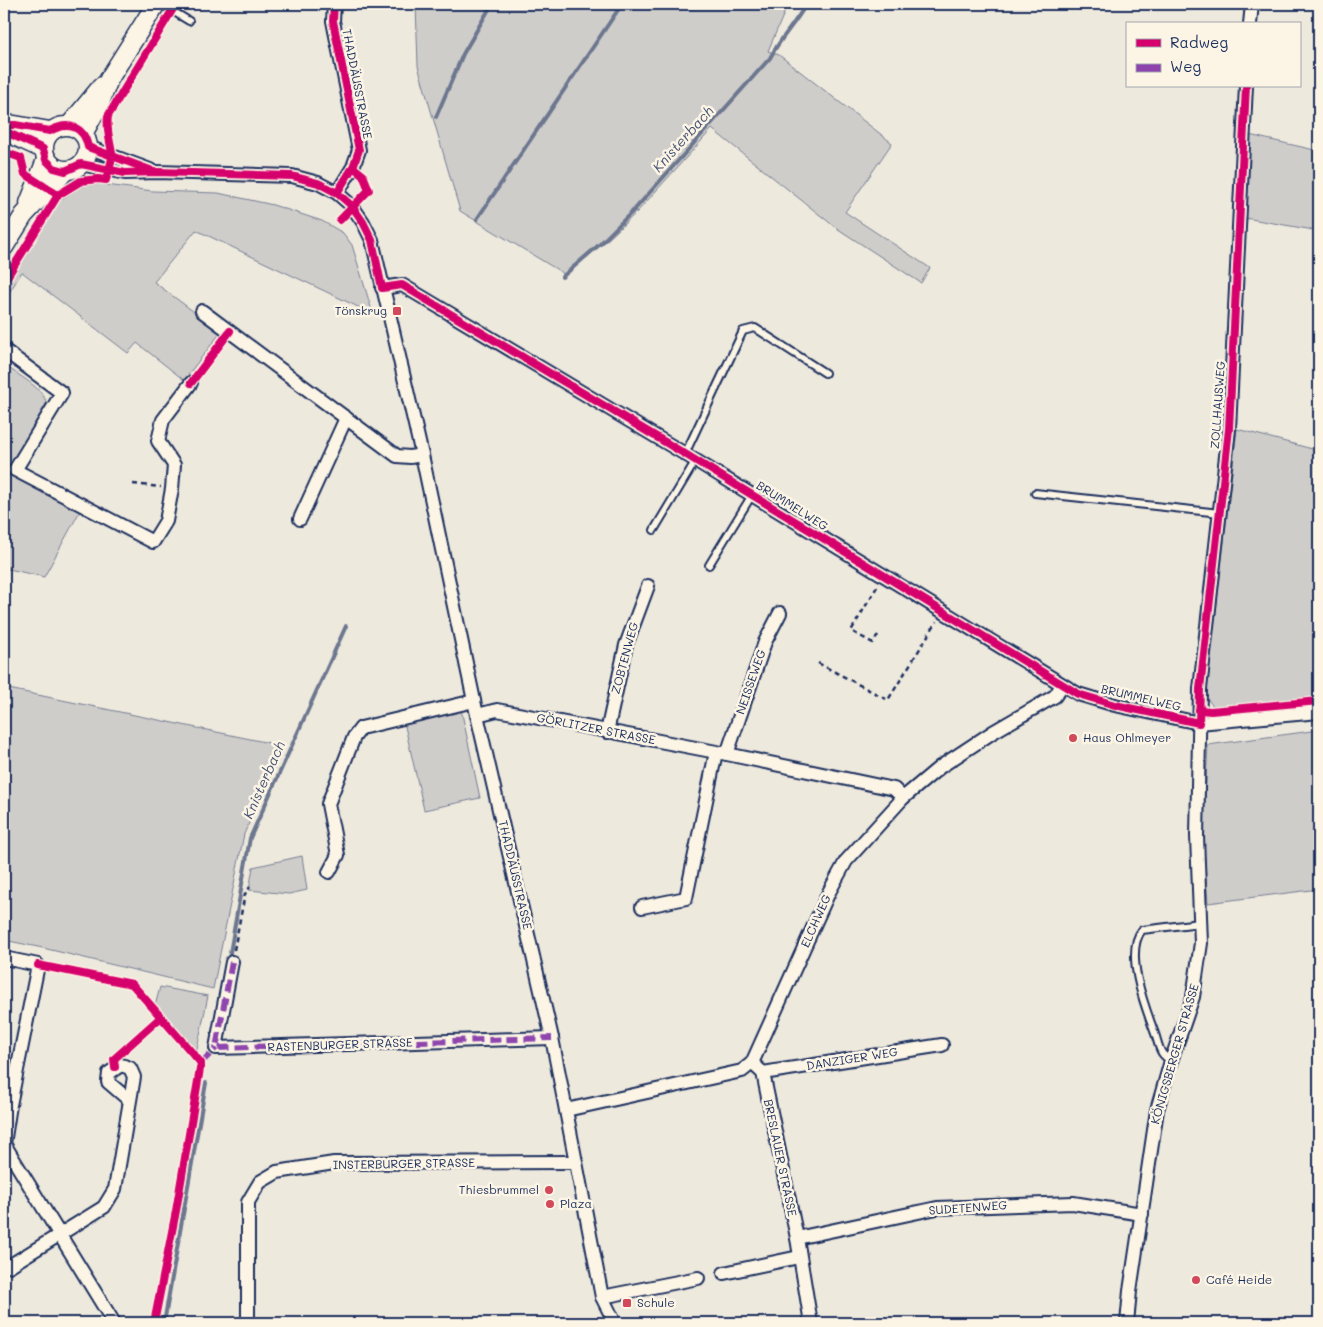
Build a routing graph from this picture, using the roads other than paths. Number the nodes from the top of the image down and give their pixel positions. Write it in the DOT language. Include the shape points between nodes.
graph roads {
  1 [pos="156,4"];
  2 [pos="161,4"];
  3 [pos="334,4"];
  4 [pos="1252,4"];
  5 [pos="189,21"];
  6 [pos="1250,22"];
  7 [pos="1246,88"];
  8 [pos="4,125"];
  9 [pos="4,131"];
  10 [pos="50,131"];
  11 [pos="80,136"];
  12 [pos="44,155"];
  13 [pos="73,168"];
  14 [pos="157,172"];
  15 [pos="337,193"];
  16 [pos="24,215"];
  17 [pos="4,247"];
  18 [pos="382,288"];
  19 [pos="202,311"];
  20 [pos="4,350"];
  21 [pos="826,373"];
  22 [pos="191,383"];
  23 [pos="346,418"];
  24 [pos="422,455"];
  25 [pos="691,457"];
  26 [pos="1035,493"];
  27 [pos="752,494"];
  28 [pos="1220,513"];
  29 [pos="300,520"];
  30 [pos="654,530"];
  31 [pos="708,565"];
  32 [pos="648,586"];
  33 [pos="780,613"];
  34 [pos="1062,685"];
  35 [pos="474,701"];
  36 [pos="1319,712"];
  37 [pos="477,715"];
  38 [pos="1199,723"];
  39 [pos="607,732"];
  40 [pos="721,753"];
  41 [pos="904,798"];
  42 [pos="329,872"];
  43 [pos="642,907"];
  44 [pos="1200,923"];
  45 [pos="4,958"];
  46 [pos="232,962"];
  47 [pos="552,1038"];
  48 [pos="942,1045"];
  49 [pos="1171,1061"];
  50 [pos="752,1063"];
  51 [pos="763,1074"];
  52 [pos="129,1100"];
  53 [pos="566,1110"];
  54 [pos="576,1162"];
  55 [pos="1142,1214"];
  56 [pos="58,1234"];
  57 [pos="797,1238"];
  58 [pos="799,1257"];
  59 [pos="4,1265"];
  60 [pos="724,1273"];
  61 [pos="698,1278"];
  62 [pos="602,1297"];
  63 [pos="114,1323"];
  64 [pos="248,1323"];
  65 [pos="615,1323"];
  66 [pos="811,1323"];
  67 [pos="1127,1323"];
  1 -- 11 [label="main road" via="109,79 99,105"];
  2 -- 5 [label="lane"];
  3 -- 15 [label="street, THADDÄUSSTRASSE" via="333,21 359,150"];
  4 -- 6 [label="street"];
  7 -- 28 [label="street, ZOLLHAUSWEG" via="1229,429"];
  8 -- 10 [label="main road"];
  9 -- 12 [label="main road"];
  10 -- 11 [label="main road" via="58,126"];
  10 -- 12 [label="main road" via="44,140"];
  11 -- 13 [label="main road" via="87,155"];
  11 -- 14 [label="street, THADDÄUSSTRASSE"];
  12 -- 13 [label="main road" via="54,168"];
  12 -- 16 [label="main road"];
  13 -- 14 [label="street, THADDÄUSSTRASSE" via="125,173"];
  13 -- 16 [label="main road"];
  14 -- 15 [label="street, THADDÄUSSTRASSE" via="292,176 318,183"];
  15 -- 18 [label="street, THADDÄUSSTRASSE" via="352,206 372,240"];
  16 -- 17 [label="main road"];
  18 -- 24 [label="street, THADDÄUSSTRASSE"];
  18 -- 25 [label="street, BRUMMELWEG" via="402,285"];
  19 -- 23 [label="street"];
  20 -- 22 [label="street" via="62,393 15,470 153,542 166,521 174,465 158,441 162,420"];
  21 -- 25 [label="lane" via="756,328 743,331"];
  23 -- 24 [label="street" via="397,456"];
  23 -- 29 [label="street"];
  24 -- 35 [label="street, THADDÄUSSTRASSE"];
  25 -- 27 [label="street, BRUMMELWEG"];
  25 -- 30 [label="lane"];
  26 -- 28 [label="lane"];
  27 -- 31 [label="lane"];
  27 -- 34 [label="street, BRUMMELWEG"];
  28 -- 38 [label="street, ZOLLHAUSWEG"];
  32 -- 39 [label="street, ZOBTENWEG" via="626,645"];
  33 -- 40 [label="street, NEISSEWEG" via="765,642"];
  34 -- 38 [label="street, BRUMMELWEG" via="1078,694 1115,705"];
  34 -- 41 [label="street, ELCHWEG" via="1055,696 940,767"];
  35 -- 37 [label="street, THADDÄUSSTRASSE"];
  35 -- 42 [label="street" via="361,728 354,737 328,804 338,855"];
  36 -- 38 [label="street, BRUMMELWEG"];
  37 -- 39 [label="street, GÖRLITZER STRASSE" via="497,710"];
  37 -- 47 [label="street, THADDÄUSSTRASSE"];
  38 -- 44 [label="street, KÖNIGSBERGER STRASSE" via="1197,836"];
  39 -- 40 [label="street, GÖRLITZER STRASSE"];
  40 -- 41 [label="street, GÖRLITZER STRASSE" via="894,789"];
  40 -- 43 [label="street" via="686,898"];
  41 -- 50 [label="street, ELCHWEG" via="846,861"];
  44 -- 49 [label="street, KÖNIGSBERGER STRASSE" via="1201,943 1193,996"];
  44 -- 49 [label="lane" via="1142,930 1135,945 1146,1008 1162,1053"];
  45 -- 56 [label="street" via="38,965 4,1144"];
  46 -- 47 [label="street, RASTENBURGER STRASSE" via="216,1048"];
  47 -- 53 [label="street, THADDÄUSSTRASSE"];
  48 -- 51 [label="street, DANZIGER WEG"];
  49 -- 55 [label="street, KÖNIGSBERGER STRASSE" via="1157,1110"];
  50 -- 51 [label="street"];
  50 -- 53 [label="street" via="742,1071"];
  51 -- 57 [label="street, BRESLAUER STRASSE"];
  52 -- 56 [label="street" via="115,1189 104,1207"];
  53 -- 54 [label="street, THADDÄUSSTRASSE"];
  54 -- 62 [label="street, THADDÄUSSTRASSE"];
  54 -- 64 [label="street, INSTERBURGER STRASSE" via="334,1163 277,1172 260,1182 248,1202"];
  55 -- 57 [label="street, SUDETENWEG" via="1073,1203 937,1208"];
  55 -- 67 [label="street, KÖNIGSBERGER STRASSE"];
  56 -- 59 [label="street" via="9,1266"];
  56 -- 63 [label="street"];
  57 -- 58 [label="street, BRESLAUER STRASSE"];
  58 -- 60 [label="street"];
  58 -- 66 [label="street, BRESLAUER STRASSE"];
  61 -- 62 [label="street"];
  62 -- 65 [label="street, THADDÄUSSTRASSE"];
}
